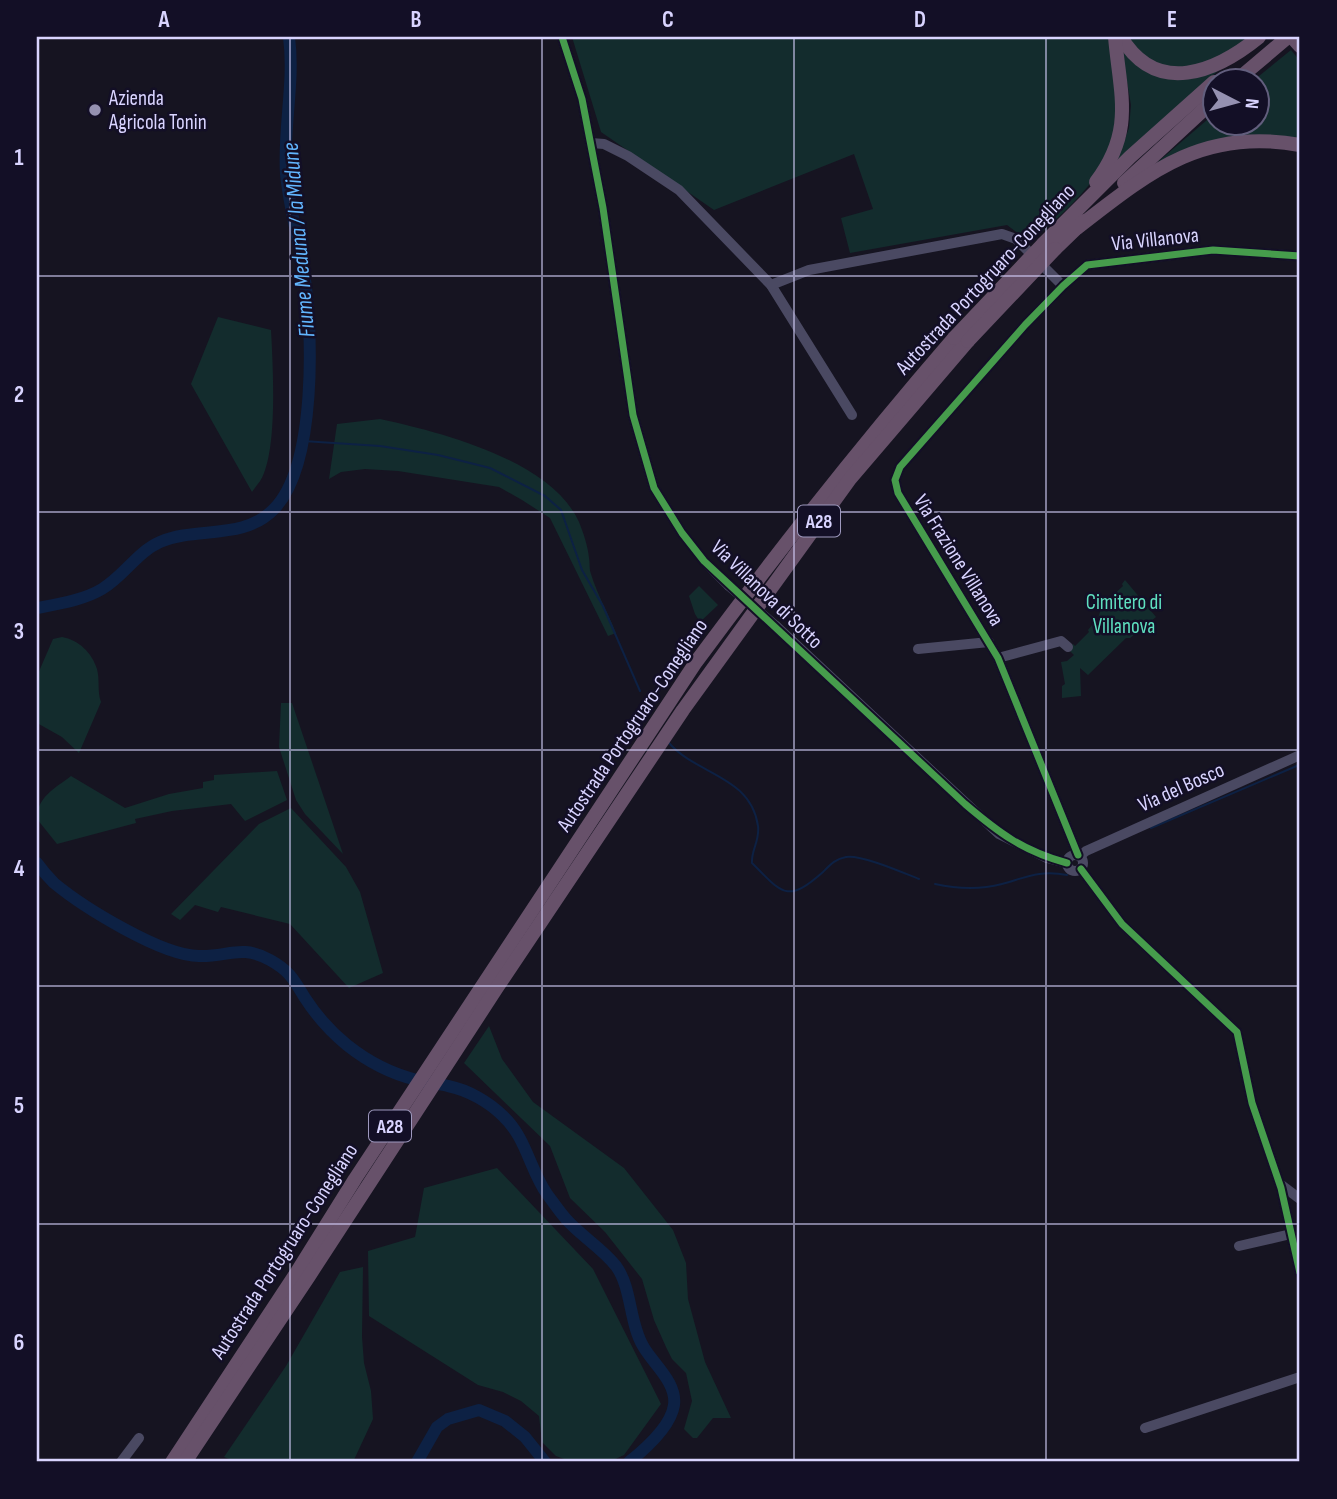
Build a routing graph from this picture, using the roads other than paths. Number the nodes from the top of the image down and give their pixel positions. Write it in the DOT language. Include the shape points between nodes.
graph roads {
  1 [pos="562,37"];
  2 [pos="1115,37"];
  3 [pos="1121,37"];
  4 [pos="1259,37"];
  5 [pos="1269,37"];
  6 [pos="1290,37"];
  7 [pos="1300,46"];
  8 [pos="1233,66"];
  9 [pos="1254,66"];
  10 [pos="1200,95"];
  11 [pos="1200,112"];
  12 [pos="591,144"];
  13 [pos="1300,145"];
  14 [pos="1071,225"];
  15 [pos="1300,257"];
  16 [pos="771,285"];
  17 [pos="1063,286"];
  18 [pos="852,415"];
  19 [pos="989,642"];
  20 [pos="1068,647"];
  21 [pos="918,649"];
  22 [pos="999,658"];
  23 [pos="1300,755"];
  24 [pos="1079,856"];
  25 [pos="1067,863"];
  26 [pos="1082,869"];
  27 [pos="1280,1184"];
  28 [pos="1300,1199"];
  29 [pos="1291,1234"];
  30 [pos="1239,1246"];
  31 [pos="1300,1273"];
  32 [pos="303,1274"];
  33 [pos="1300,1377"];
  34 [pos="1145,1428"];
  35 [pos="139,1438"];
  36 [pos="121,1462"];
  37 [pos="172,1462"];
  38 [pos="185,1462"];
  1 -- 12 [label="street, Via Villanova di Sotto" via="583,99"];
  2 -- 14 [label="highway" via="1124,107 1119,136"];
  3 -- 4 [label="highway" via="1146,64 1178,73 1221,64"];
  5 -- 8 [label="highway, Autostrada Portogruaro-Conegliano / A28"];
  6 -- 7 [label="highway"];
  6 -- 9 [label="highway"];
  10 -- 14 [label="highway, Autostrada Portogruaro-Conegliano / A28" via="1130,158"];
  11 -- 14 [label="highway, Autostrada Portogruaro-Conegliano / A28"];
  12 -- 16 [label="street" via="604,144 628,156 679,190"];
  12 -- 25 [label="street, Via Villanova di Sotto, bridge" via="633,415 654,488 689,542 729,586 999,834"];
  13 -- 14 [label="highway" via="1244,142 1208,147 1159,168"];
  14 -- 32 [label="highway, Autostrada Portogruaro-Conegliano / A28, bridge" via="884,421 696,662 677,707"];
  15 -- 17 [label="street, Via Villanova" via="1213,250 1109,261 1087,265"];
  16 -- 17 [label="street" via="808,270 1002,234 1016,239"];
  16 -- 18 [label="street"];
  17 -- 19 [label="street, Via Frazione Villanova" via="900,467 895,480 898,493"];
  19 -- 21 [label="street"];
  19 -- 22 [label="street, Via Frazione Villanova"];
  20 -- 22 [label="street" via="1061,641"];
  22 -- 24 [label="street, Via Frazione Villanova"];
  23 -- 24 [label="street, Via del Bosco"];
  24 -- 25 [label="street" via="1071,856"];
  24 -- 26 [label="street" via="1084,862"];
  25 -- 26 [label="street" via="1074,871"];
  26 -- 27 [label="street" via="1122,924 1237,1032 1252,1103"];
  27 -- 28 [label="street"];
  27 -- 29 [label="street"];
  29 -- 30 [label="street"];
  29 -- 31 [label="street"];
  32 -- 37 [label="highway, Autostrada Portogruaro-Conegliano / A28"];
  32 -- 38 [label="highway, Autostrada Portogruaro-Conegliano / A28"];
  33 -- 34 [label="street"];
  35 -- 36 [label="street"];
}
